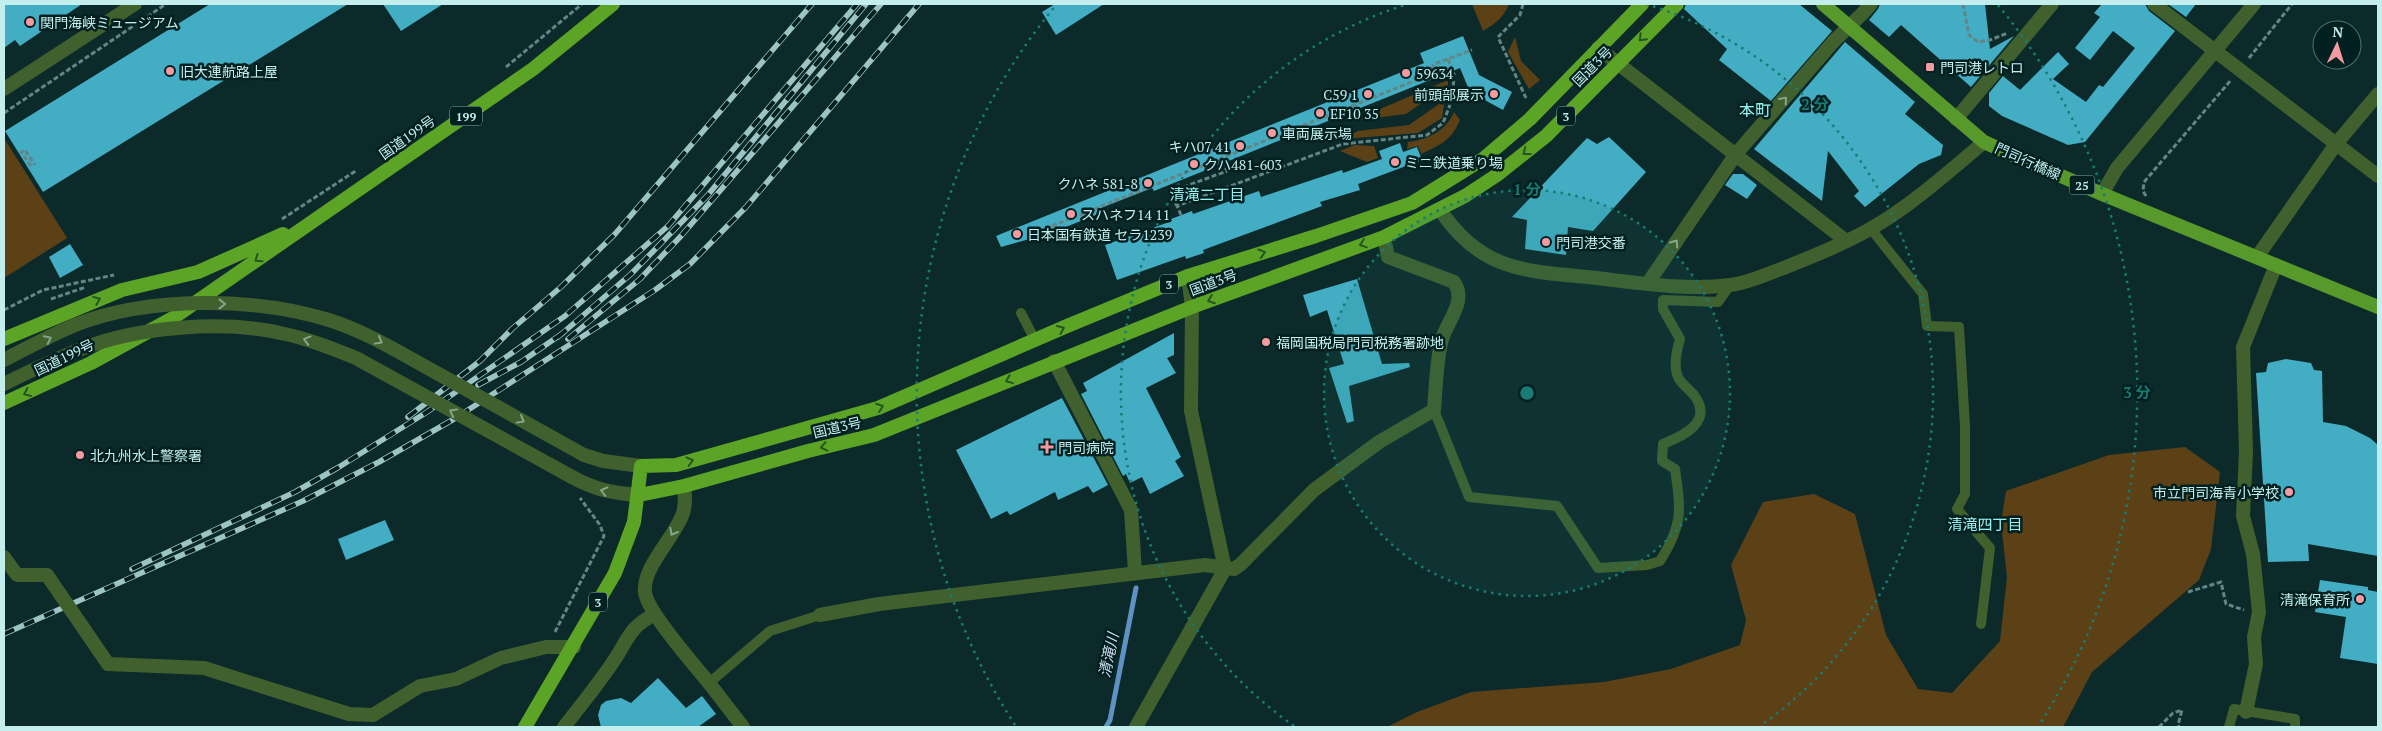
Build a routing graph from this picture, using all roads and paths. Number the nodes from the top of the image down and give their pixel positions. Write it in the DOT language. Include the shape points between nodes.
graph roads {
  1 [pos="135,4"];
  2 [pos="166,4"];
  3 [pos="582,4"];
  4 [pos="613,4"];
  5 [pos="1523,4"];
  6 [pos="1642,4"];
  7 [pos="1676,4"];
  8 [pos="1823,4"];
  9 [pos="1963,4"];
  10 [pos="2052,4"];
  11 [pos="2154,4"];
  12 [pos="2254,4"];
  13 [pos="2292,4"];
  14 [pos="1867,9"];
  15 [pos="2035,24"];
  16 [pos="1849,27"];
  17 [pos="1598,48"];
  18 [pos="1472,50"];
  19 [pos="2215,51"];
  20 [pos="1448,58"];
  21 [pos="1617,63"];
  22 [pos="2240,70"];
  23 [pos="501,71"];
  24 [pos="4,90"];
  25 [pos="1453,90"];
  26 [pos="2378,94"];
  27 [pos="1526,98"];
  28 [pos="1450,105"];
  29 [pos="4,113"];
  30 [pos="1956,119"];
  31 [pos="1984,142"];
  32 [pos="2336,144"];
  33 [pos="1736,154"];
  34 [pos="1222,158"];
  35 [pos="363,166"];
  36 [pos="2378,176"];
  37 [pos="2102,194"];
  38 [pos="2152,200"];
  39 [pos="1177,206"];
  40 [pos="1440,210"];
  41 [pos="1181,215"];
  42 [pos="313,221"];
  43 [pos="276,223"];
  44 [pos="1052,226"];
  45 [pos="1871,229"];
  46 [pos="1384,237"];
  47 [pos="1845,240"];
  48 [pos="2257,257"];
  49 [pos="2276,265"];
  50 [pos="118,274"];
  51 [pos="1188,276"];
  52 [pos="96,283"];
  53 [pos="1648,283"];
  54 [pos="1730,286"];
  55 [pos="52,299"];
  56 [pos="1192,307"];
  57 [pos="2378,307"];
  58 [pos="4,310"];
  59 [pos="1021,313"];
  60 [pos="4,339"];
  61 [pos="1035,340"];
  62 [pos="4,360"];
  63 [pos="1054,362"];
  64 [pos="4,384"];
  65 [pos="4,403"];
  66 [pos="1434,410"];
  67 [pos="641,466"];
  68 [pos="684,486"];
  69 [pos="573,494"];
  70 [pos="639,495"];
  71 [pos="4,558"];
  72 [pos="1225,569"];
  73 [pos="1135,572"];
  74 [pos="2188,592"];
  75 [pos="2260,612"];
  76 [pos="656,614"];
  77 [pos="820,615"];
  78 [pos="1981,624"];
  79 [pos="552,647"];
  80 [pos="574,647"];
  81 [pos="709,683"];
  82 [pos="2246,712"];
  83 [pos="525,727"];
  84 [pos="564,727"];
  85 [pos="743,727"];
  86 [pos="1136,727"];
  87 [pos="2160,727"];
  88 [pos="2179,727"];
  89 [pos="2230,727"];
  90 [pos="2295,727"];
  1 -- 24 [label="street"];
  2 -- 29 [label="path"];
  3 -- 23 [label="path"];
  4 -- 42 [label="highway, 国道199号 / 199" via="533,69"];
  5 -- 27 [label="path" via="1520,15 1498,37"];
  6 -- 17 [label="highway, 国道3号 / 3"];
  7 -- 21 [label="highway, 国道3号 / 3, one-way"];
  8 -- 16 [label="main road, 門司行橋線 / 25"];
  9 -- 15 [label="path" via="1969,35 1978,42"];
  10 -- 15 [label="street"];
  11 -- 19 [label="street"];
  12 -- 19 [label="street"];
  13 -- 22 [label="path"];
  14 -- 16 [label="street"];
  15 -- 30 [label="street"];
  16 -- 30 [label="main road, 門司行橋線 / 25"];
  33 -- 16 [label="street, one-way"];
  17 -- 21 [label="street"];
  51 -- 17 [label="highway, 国道3号 / 3, one-way" via="1412,203 1483,159 1530,118"];
  18 -- 20 [label="path"];
  19 -- 22 [label="street"];
  19 -- 37 [label="street" via="2117,168"];
  20 -- 25 [label="path" via="1454,74"];
  20 -- 34 [label="path" via="1434,64 1429,75"];
  21 -- 33 [label="street"];
  21 -- 40 [label="highway, 国道3号 / 3, one-way" via="1546,136 1497,175"];
  22 -- 32 [label="street"];
  22 -- 38 [label="path" via="2144,182 2143,191"];
  26 -- 32 [label="street"];
  28 -- 39 [label="path" via="1443,123 1427,135 1343,144"];
  30 -- 31 [label="main road, 門司行橋線 / 25"];
  31 -- 37 [label="main road, 門司行橋線 / 25"];
  31 -- 45 [label="street" via="1926,190"];
  32 -- 36 [label="street"];
  32 -- 48 [label="street"];
  33 -- 47 [label="street"];
  53 -- 33 [label="street, one-way"];
  34 -- 39 [label="path" via="1228,171 1170,192"];
  34 -- 44 [label="path"];
  35 -- 43 [label="path"];
  37 -- 48 [label="main road, 門司行橋線 / 25"];
  39 -- 41 [label="path"];
  40 -- 46 [label="highway, 国道3号 / 3"];
  40 -- 53 [label="street" via="1465,242 1504,265"];
  60 -- 42 [label="highway, 国道199号 / 199, one-way" via="122,290 198,272"];
  42 -- 65 [label="highway, 国道199号 / 199, one-way" via="173,318 91,363"];
  45 -- 47 [label="street"];
  45 -- 78 [label="lane" via="1923,294 1926,326 1959,327 1965,494 1957,509 1990,548"];
  46 -- 56 [label="highway, 国道3号 / 3, one-way"];
  46 -- 66 [label="street" via="1388,256 1454,282 1459,289 1459,300 1441,342"];
  47 -- 54 [label="street" via="1813,257"];
  48 -- 49 [label="main road, 門司行橋線 / 25"];
  49 -- 57 [label="main road, 門司行橋線 / 25"];
  49 -- 75 [label="street" via="2243,347 2246,450 2243,516 2253,554"];
  50 -- 58 [label="path" via="43,290"];
  51 -- 56 [label="street"];
  61 -- 51 [label="highway, 国道3号 / 3, one-way"];
  52 -- 55 [label="path"];
  53 -- 54 [label="street"];
  54 -- 66 [label="lane" via="1718,302 1663,300 1663,308 1680,339 1676,350 1678,377 1698,401 1699,412 1694,427 1663,444 1662,461 1675,469 1680,509 1674,539 1660,561 1647,565 1598,568 1557,506 1468,497"];
  56 -- 63 [label="highway, 国道3号 / 3"];
  56 -- 72 [label="street" via="1191,411"];
  59 -- 61 [label="lane"];
  67 -- 61 [label="highway, 国道3号 / 3, one-way" via="676,465 878,408"];
  62 -- 67 [label="street, one-way, bridge" via="76,325 129,311 180,304 235,304 286,309 330,320 370,336 584,455"];
  63 -- 68 [label="highway, 国道3号 / 3, one-way" via="874,435"];
  63 -- 73 [label="street" via="1131,510"];
  70 -- 64 [label="street, one-way, bridge" via="593,489 356,358 319,343 278,332 224,327 183,328 132,335 85,347"];
  66 -- 72 [label="street" via="1379,442 1314,490 1241,564 1234,569"];
  67 -- 70 [label="highway, 3"];
  68 -- 70 [label="highway, 国道3号 / 3"];
  68 -- 76 [label="street, one-way" via="683,514 645,585 647,599"];
  69 -- 79 [label="path" via="582,499 604,536 556,629"];
  70 -- 80 [label="highway, 3" via="634,522 615,573"];
  71 -- 79 [label="street, bridge" via="17,575 46,575 108,664 204,668 349,714 373,715 420,686 456,679 501,658"];
  72 -- 73 [label="street" via="1205,564"];
  72 -- 86 [label="street"];
  73 -- 77 [label="street" via="879,604"];
  74 -- 75 [label="path" via="2221,582 2226,604"];
  75 -- 82 [label="street" via="2254,636 2256,664"];
  76 -- 81 [label="street"];
  76 -- 84 [label="street" via="642,620 629,633 615,658"];
  77 -- 81 [label="lane" via="770,630"];
  79 -- 80 [label="street"];
  80 -- 83 [label="highway, 3"];
  81 -- 85 [label="street"];
  82 -- 89 [label="lane" via="2234,710"];
  82 -- 90 [label="lane" via="2295,719"];
  87 -- 88 [label="path" via="2174,713 2182,710"];
}
